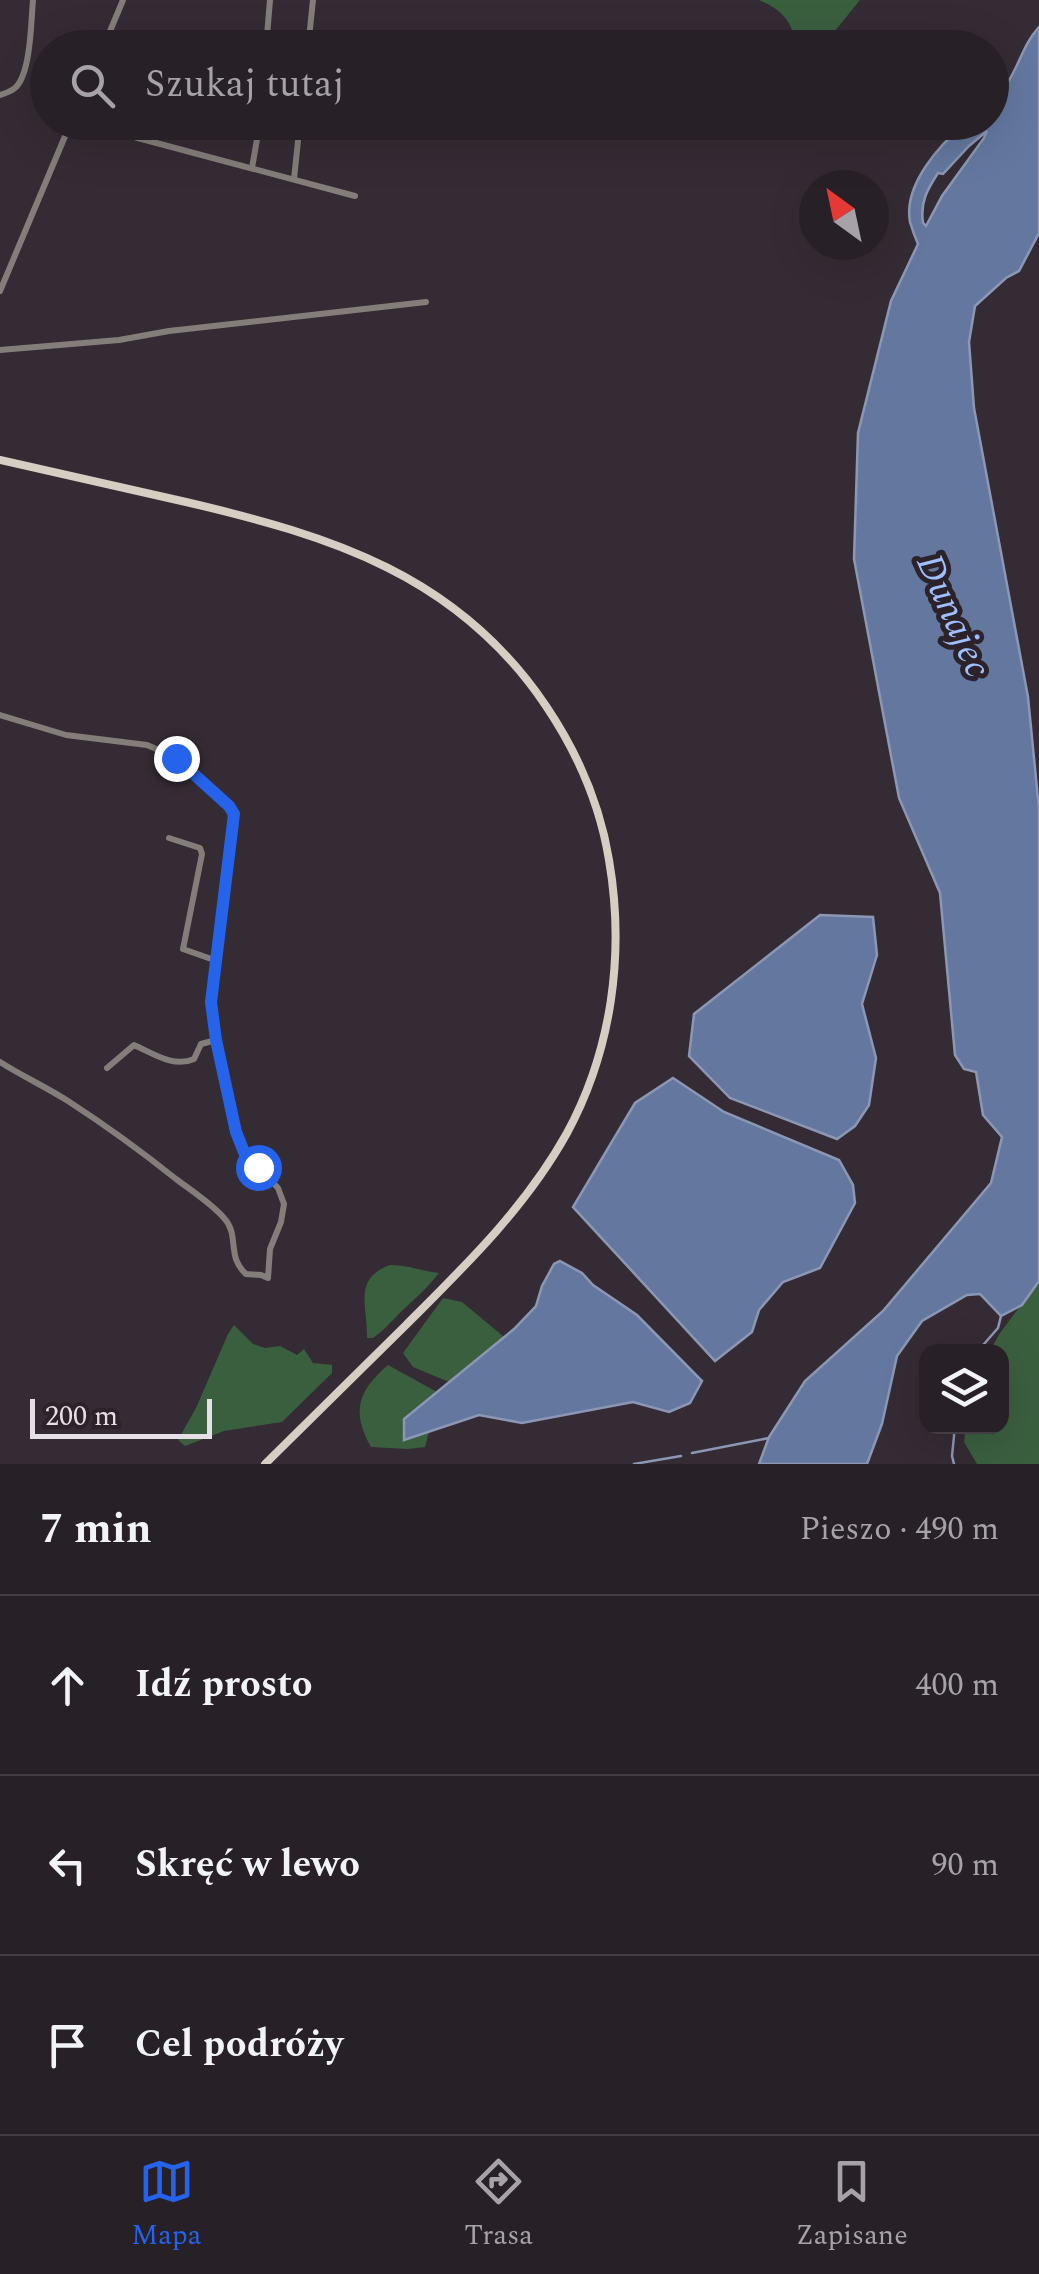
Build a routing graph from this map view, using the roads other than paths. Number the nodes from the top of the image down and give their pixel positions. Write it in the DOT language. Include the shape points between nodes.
graph roads {
  1 [pos="33,0"];
  2 [pos="123,0"];
  3 [pos="270,0"];
  4 [pos="312,0"];
  5 [pos="110,30"];
  6 [pos="268,30"];
  7 [pos="310,30"];
  8 [pos="0,95"];
  9 [pos="67,140"];
  10 [pos="144,140"];
  11 [pos="257,140"];
  12 [pos="298,140"];
  13 [pos="252,168"];
  14 [pos="294,179"];
  15 [pos="355,196"];
  16 [pos="0,291"];
  17 [pos="426,302"];
  18 [pos="0,350"];
  19 [pos="0,460"];
  20 [pos="0,715"];
  21 [pos="169,838"];
  22 [pos="217,961"];
  23 [pos="216,1040"];
  24 [pos="0,1062"];
  25 [pos="107,1068"];
  26 [pos="265,1464"];
  1 -- 8 [label="street" via="20,81"];
  2 -- 5 [label="street"];
  3 -- 6 [label="street"];
  4 -- 7 [label="street"];
  9 -- 16 [label="street"];
  10 -- 13 [label="street"];
  11 -- 13 [label="street"];
  12 -- 14 [label="street"];
  13 -- 14 [label="street"];
  14 -- 15 [label="street"];
  17 -- 18 [label="street"];
  19 -- 26 [label="main road" via="280,525 418,583 488,636 539,695 578,762 607,844 616,937 610,1012 567,1132 488,1242"];
  20 -- 22 [label="street" via="66,735 147,745 174,757 229,806 234,814"];
  21 -- 22 [label="street" via="202,854 183,949"];
  22 -- 23 [label="street" via="211,1002"];
  23 -- 24 [label="street" via="244,1152 284,1204 268,1278 236,1266 228,1221 186,1186 65,1098"];
  23 -- 25 [label="street" via="184,1063 134,1045"];
}
